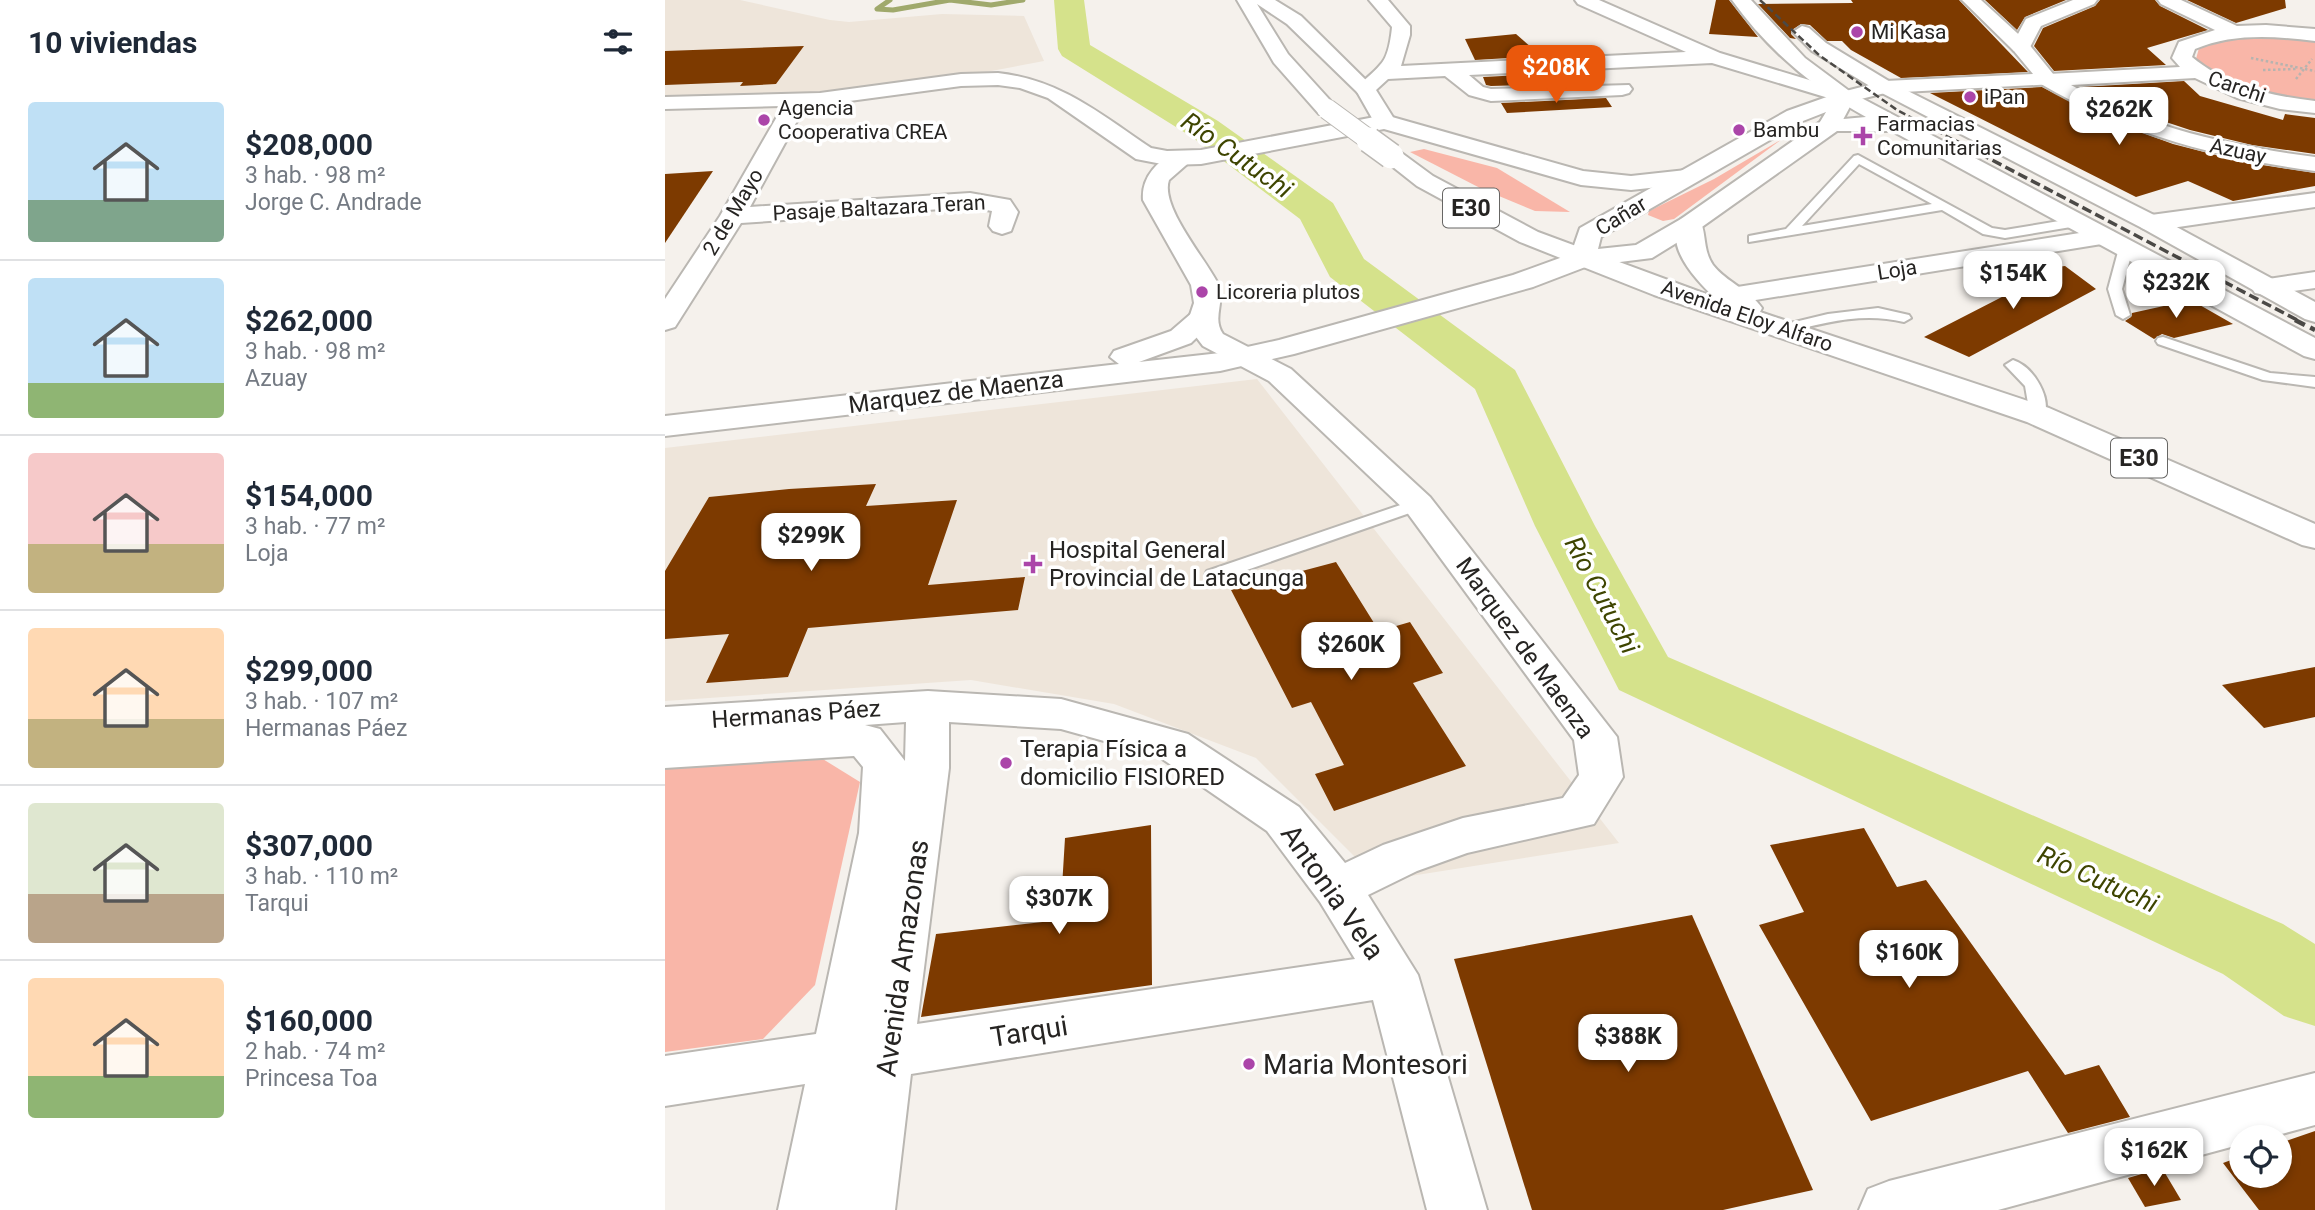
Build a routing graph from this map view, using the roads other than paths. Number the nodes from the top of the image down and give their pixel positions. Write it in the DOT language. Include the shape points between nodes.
graph roads {
  1 [pos="1246,0"];
  2 [pos="1263,0"];
  3 [pos="1378,0"];
  4 [pos="1584,0"];
  5 [pos="1741,0"];
  6 [pos="1971,0"];
  7 [pos="2088,0"];
  8 [pos="2167,0"];
  9 [pos="1790,20"];
  10 [pos="2234,32"];
  11 [pos="2315,35"];
  12 [pos="2021,47"];
  13 [pos="1713,57"];
  14 [pos="1450,71"];
  15 [pos="1810,71"];
  16 [pos="2196,72"];
  17 [pos="1386,74"];
  18 [pos="1784,78"];
  19 [pos="2048,80"];
  20 [pos="1885,87"];
  21 [pos="1366,90"];
  22 [pos="1845,97"];
  23 [pos="665,103"];
  24 [pos="796,104"];
  25 [pos="2315,107"];
  26 [pos="665,110"];
  27 [pos="1625,111"];
  28 [pos="1385,121"];
  29 [pos="1829,126"];
  30 [pos="1908,132"];
  31 [pos="1181,159"];
  32 [pos="2315,164"];
  33 [pos="1686,177"];
  34 [pos="2315,200"];
  35 [pos="1944,206"];
  36 [pos="733,216"];
  37 [pos="2077,222"];
  38 [pos="2151,223"];
  39 [pos="1690,224"];
  40 [pos="1002,226"];
  41 [pos="1790,232"];
  42 [pos="1755,239"];
  43 [pos="2116,243"];
  44 [pos="1583,260"];
  45 [pos="2315,280"];
  46 [pos="2265,287"];
  47 [pos="1731,296"];
  48 [pos="2315,313"];
  49 [pos="2123,316"];
  50 [pos="1203,318"];
  51 [pos="1904,318"];
  52 [pos="665,321"];
  53 [pos="1783,329"];
  54 [pos="2163,341"];
  55 [pos="2315,349"];
  56 [pos="1266,353"];
  57 [pos="2013,365"];
  58 [pos="1060,379"];
  59 [pos="2315,382"];
  60 [pos="2038,415"];
  61 [pos="665,426"];
  62 [pos="1418,504"];
  63 [pos="2315,537"];
  64 [pos="1214,575"];
  65 [pos="927,706"];
  66 [pos="665,722"];
  67 [pos="865,740"];
  68 [pos="665,752"];
  69 [pos="1337,888"];
  70 [pos="1391,975"];
  71 [pos="889,1052"];
  72 [pos="838,1055"];
  73 [pos="665,1081"];
  74 [pos="2315,1099"];
  75 [pos="808,1210"];
  76 [pos="865,1210"];
  77 [pos="1457,1210"];
  78 [pos="1889,1210"];
  1 -- 44 [label="street, Avenida Eloy Alfaro / E30, bridge" via="1265,38 1327,109 1471,208"];
  2 -- 21 [label="street" via="1294,20"];
  3 -- 17 [label="street" via="1401,26"];
  4 -- 13 [label="street"];
  5 -- 15 [label="street"];
  6 -- 12 [label="street, Azuay"];
  7 -- 12 [label="street" via="2033,23"];
  8 -- 10 [label="street"];
  9 -- 20 [label="street" via="1819,47"];
  10 -- 11 [label="street, Carchi"];
  10 -- 16 [label="street, Carchi" via="2204,37 2186,46 2182,58"];
  12 -- 19 [label="street, Azuay"];
  13 -- 14 [label="street"];
  13 -- 18 [label="street"];
  14 -- 17 [label="street"];
  14 -- 27 [label="street" via="1475,91 1491,95 1621,82"];
  15 -- 18 [label="street"];
  15 -- 22 [label="street"];
  16 -- 19 [label="street, Cañar"];
  16 -- 25 [label="street, Carchi" via="2238,91"];
  17 -- 21 [label="street"];
  18 -- 22 [label="street"];
  19 -- 20 [label="street, Cañar"];
  19 -- 32 [label="street, Azuay" via="2081,101 2192,141"];
  20 -- 22 [label="street, Cañar"];
  20 -- 38 [label="street"];
  21 -- 28 [label="street"];
  22 -- 29 [label="street, Cañar"];
  22 -- 30 [label="street"];
  22 -- 33 [label="street, Cañar" via="1795,116"];
  23 -- 24 [label="street"];
  24 -- 26 [label="street"];
  24 -- 31 [label="street" via="979,79 1024,82 1055,94 1137,150"];
  24 -- 36 [label="street, 2 de Mayo"];
  28 -- 31 [label="street"];
  28 -- 33 [label="street" via="1581,178 1631,183"];
  29 -- 30 [label="street" via="1864,123"];
  29 -- 39 [label="street, Cañar"];
  30 -- 37 [label="street"];
  31 -- 50 [label="street" via="1163,172 1153,189 1205,285 1208,303"];
  33 -- 44 [label="street, Cañar" via="1588,233"];
  34 -- 38 [label="street"];
  35 -- 37 [label="lane" via="1989,231 2005,234"];
  35 -- 41 [label="lane"];
  35 -- 41 [label="lane" via="1858,158"];
  36 -- 40 [label="street, Pasaje Baltazara Teran" via="970,200 1001,205 1005,212"];
  36 -- 52 [label="street, 2 de Mayo"];
  37 -- 43 [label="street"];
  38 -- 46 [label="street"];
  39 -- 44 [label="street, Cañar" via="1643,252"];
  39 -- 47 [label="street" via="1690,251"];
  41 -- 42 [label="lane"];
  43 -- 47 [label="street, Loja"];
  43 -- 49 [label="lane" via="2115,289"];
  43 -- 55 [label="street"];
  44 -- 53 [label="street, Avenida Eloy Alfaro / E30"];
  44 -- 56 [label="street, Marquez de Maenza"];
  45 -- 46 [label="street"];
  46 -- 48 [label="street"];
  47 -- 53 [label="street"];
  50 -- 56 [label="street, Marquez de Maenza" via="1213,340"];
  50 -- 58 [label="street" via="1181,337"];
  51 -- 53 [label="lane" via="1878,312"];
  53 -- 60 [label="street, Avenida Eloy Alfaro / E30"];
  54 -- 59 [label="lane" via="2268,377"];
  56 -- 58 [label="street, Marquez de Maenza"];
  56 -- 62 [label="street, Marquez de Maenza" via="1280,375"];
  57 -- 60 [label="lane" via="2036,388"];
  58 -- 61 [label="street, Marquez de Maenza"];
  60 -- 63 [label="street, Avenida Eloy Alfaro / E30"];
  62 -- 64 [label="lane"];
  62 -- 69 [label="street, Marquez de Maenza" via="1595,737 1601,777 1578,812 1463,836 1400,858"];
  65 -- 66 [label="street, Hermanas Páez"];
  65 -- 69 [label="street, Antonia Vela" via="1061,714 1173,745 1283,819"];
  65 -- 71 [label="street, Avenida Amazonas" via="927,768"];
  67 -- 68 [label="street, Hermanas Páez"];
  67 -- 72 [label="street, Avenida Amazonas" via="885,764 882,833"];
  69 -- 70 [label="street, Antonia Vela"];
  70 -- 71 [label="street, Tarqui"];
  70 -- 77 [label="street, Antonia Vela"];
  71 -- 72 [label="street, Tarqui"];
  71 -- 76 [label="street, Avenida Amazonas"];
  72 -- 73 [label="street, Tarqui"];
  72 -- 75 [label="street, Avenida Amazonas"];
  74 -- 78 [label="street"];
}
